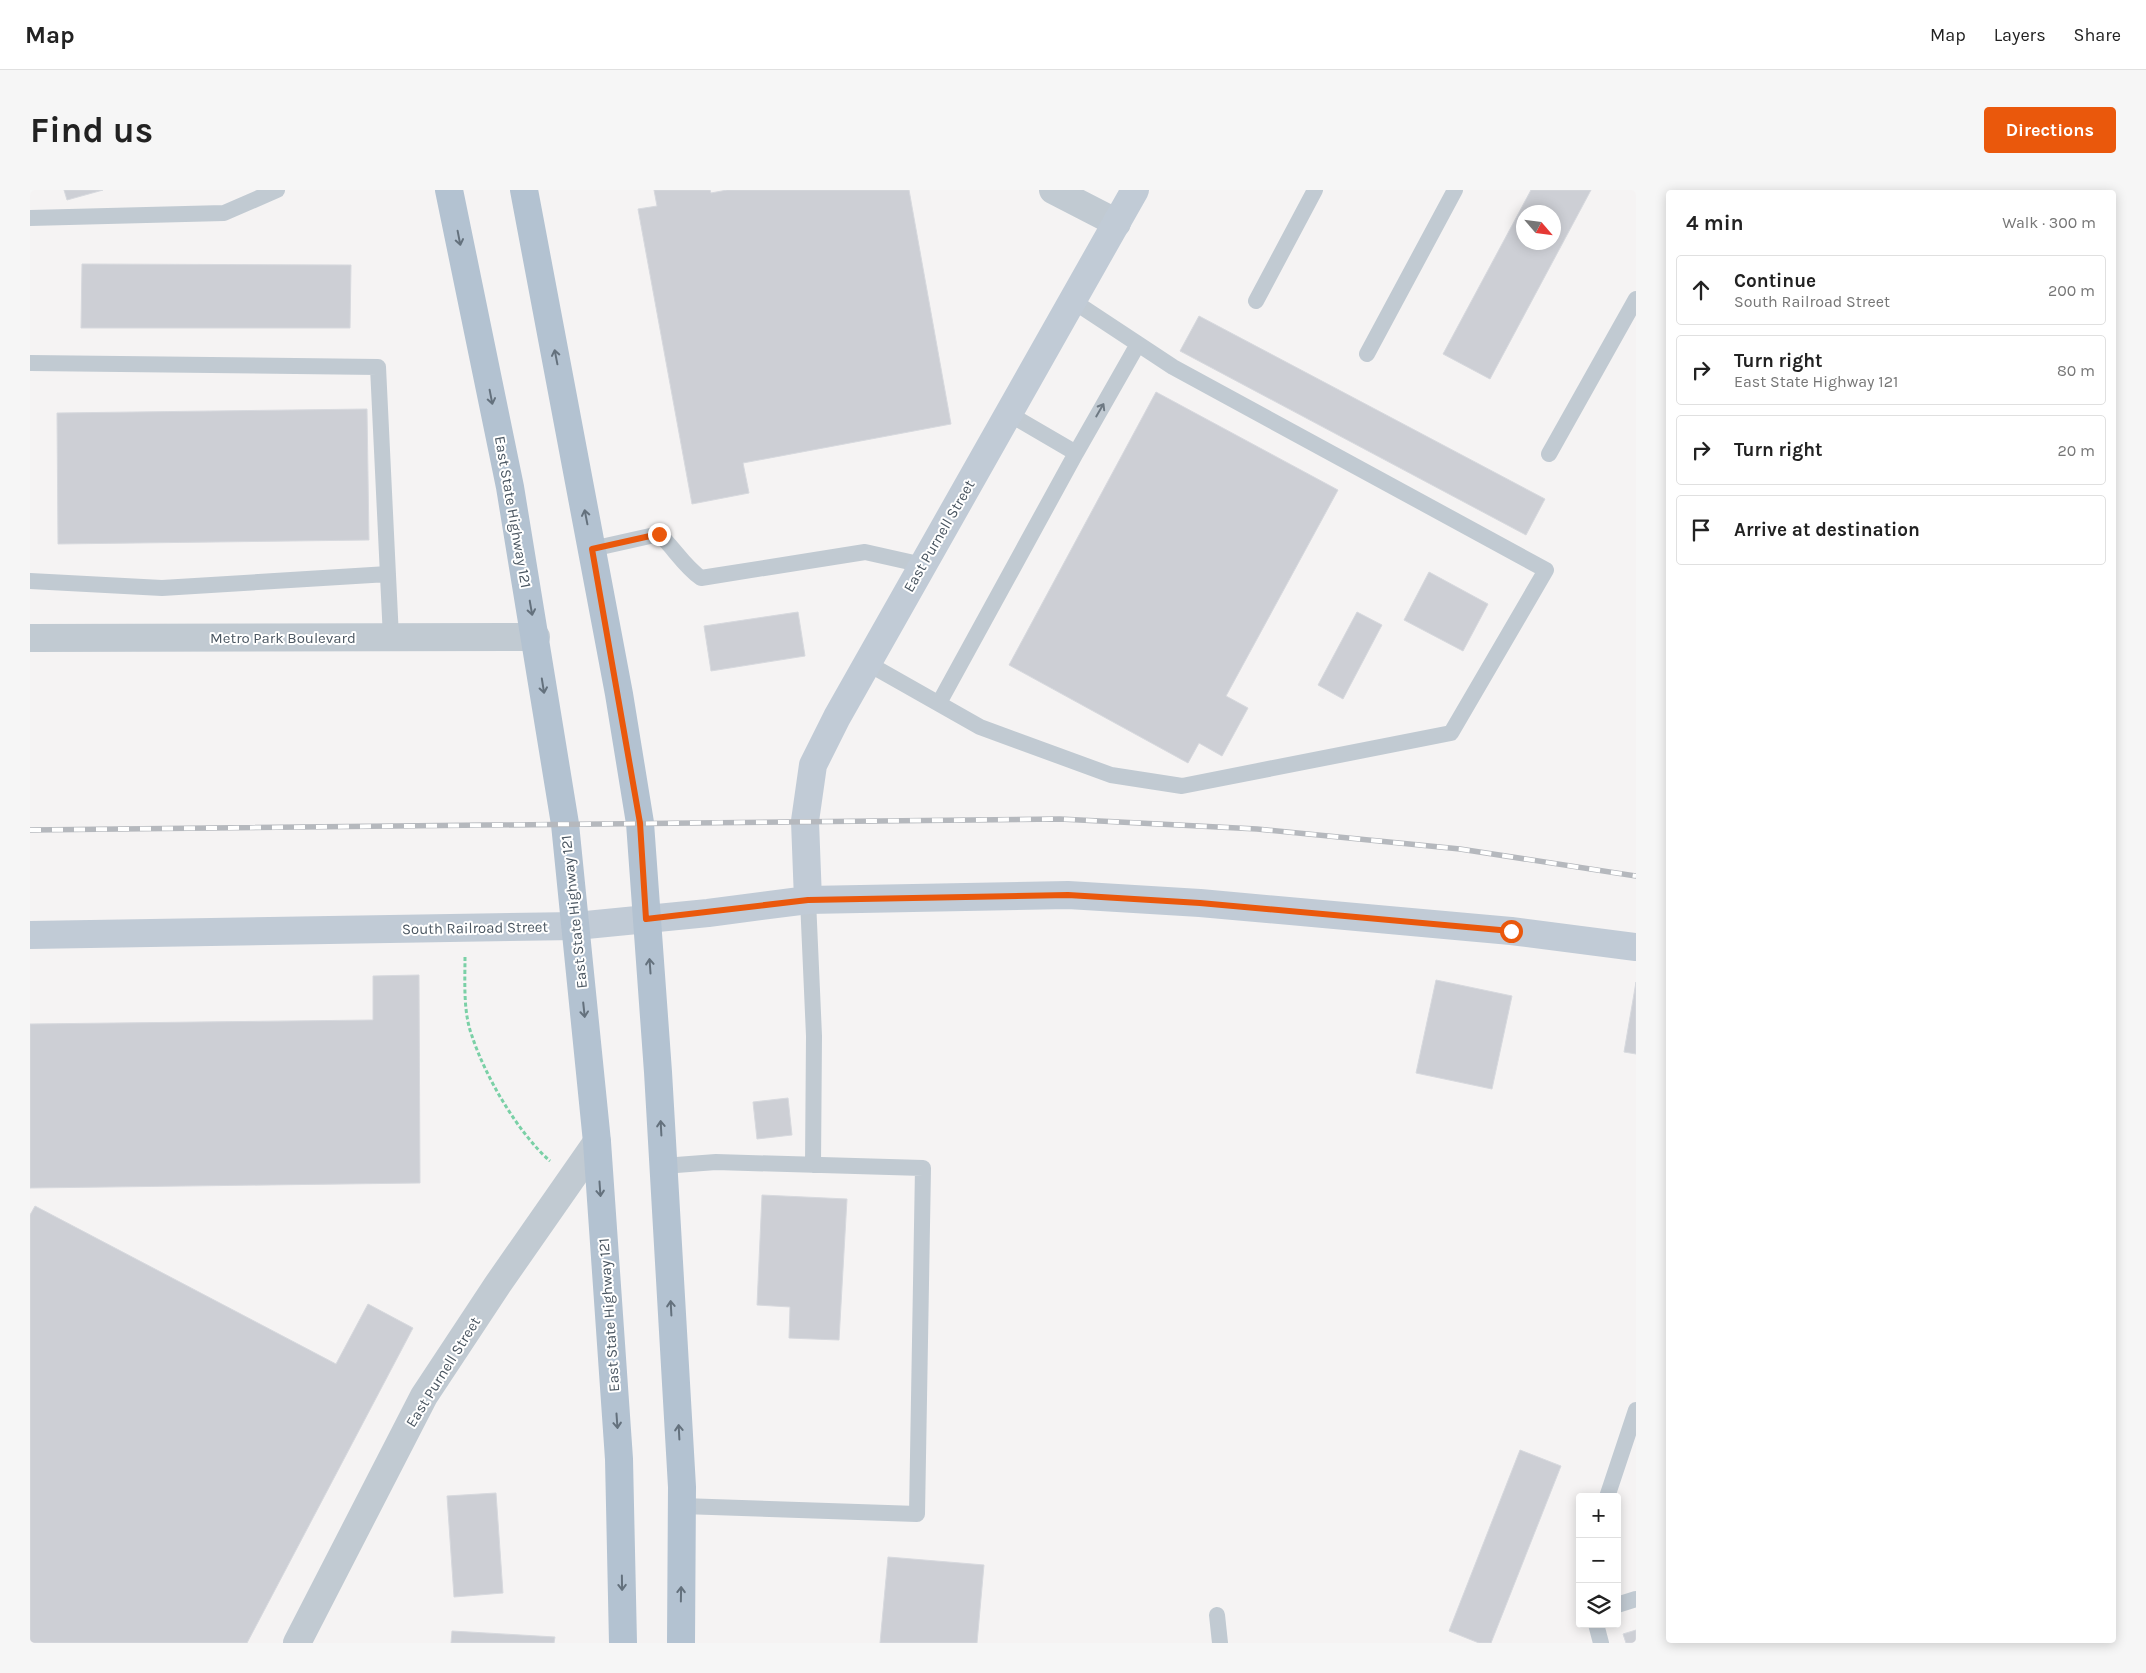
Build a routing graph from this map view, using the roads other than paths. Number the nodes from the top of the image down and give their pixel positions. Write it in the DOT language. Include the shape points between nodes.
graph roads {
  1 [pos="277,190"];
  2 [pos="449,190"];
  3 [pos="525,190"];
  4 [pos="1052,190"];
  5 [pos="1135,190"];
  6 [pos="1316,190"];
  7 [pos="1455,190"];
  8 [pos="30,218"];
  9 [pos="1117,223"];
  10 [pos="1636,299"];
  11 [pos="1073,301"];
  12 [pos="1256,301"];
  13 [pos="1138,344"];
  14 [pos="1367,354"];
  15 [pos="30,364"];
  16 [pos="1009,414"];
  17 [pos="1076,453"];
  18 [pos="1550,454"];
  19 [pos="592,549"];
  20 [pos="923,565"];
  21 [pos="388,574"];
  22 [pos="30,581"];
  23 [pos="536,637"];
  24 [pos="30,638"];
  25 [pos="391,638"];
  26 [pos="867,663"];
  27 [pos="939,703"];
  28 [pos="808,900"];
  29 [pos="646,919"];
  30 [pos="576,926"];
  31 [pos="30,935"];
  32 [pos="1636,947"];
  33 [pos="597,1142"];
  34 [pos="813,1165"];
  35 [pos="663,1166"];
  36 [pos="1636,1410"];
  37 [pos="1608,1493"];
  38 [pos="682,1506"];
  39 [pos="1636,1599"];
  40 [pos="1621,1604"];
  41 [pos="1217,1615"];
  42 [pos="1597,1628"];
  43 [pos="297,1643"];
  44 [pos="623,1643"];
  45 [pos="681,1643"];
  46 [pos="1220,1643"];
  47 [pos="1602,1643"];
  1 -- 8 [label="lane" via="224,213"];
  2 -- 23 [label="main road, East State Highway 121, one-way" via="510,487"];
  19 -- 3 [label="main road, one-way"];
  4 -- 9 [label="street"];
  5 -- 9 [label="street, East Purnell Street"];
  6 -- 12 [label="lane"];
  7 -- 14 [label="lane"];
  9 -- 11 [label="street, East Purnell Street"];
  10 -- 18 [label="lane"];
  11 -- 13 [label="lane"];
  11 -- 16 [label="street, East Purnell Street"];
  17 -- 13 [label="lane, one-way"];
  13 -- 27 [label="lane" via="1173,367 1546,570 1451,732 1182,786 1111,775 980,726"];
  15 -- 21 [label="lane" via="378,367"];
  16 -- 17 [label="lane"];
  16 -- 20 [label="street, East Purnell Street"];
  17 -- 27 [label="lane"];
  19 -- 20 [label="lane" via="659,534 701,578 865,552"];
  19 -- 29 [label="main road" via="640,823"];
  20 -- 26 [label="street, East Purnell Street"];
  21 -- 22 [label="lane" via="162,588"];
  21 -- 25 [label="lane"];
  23 -- 25 [label="street, Metro Park Boulevard"];
  23 -- 30 [label="main road, East State Highway 121, one-way" via="565,824"];
  24 -- 25 [label="street, Metro Park Boulevard"];
  26 -- 27 [label="lane"];
  26 -- 28 [label="street, East Purnell Street" via="813,765 805,821"];
  28 -- 29 [label="street, South Railroad Street"];
  28 -- 32 [label="street, South Railroad Street" via="1068,895 1200,903 1511,931"];
  28 -- 34 [label="lane" via="814,1036"];
  29 -- 30 [label="street, South Railroad Street"];
  35 -- 29 [label="main road, one-way"];
  30 -- 31 [label="street, South Railroad Street"];
  30 -- 33 [label="main road, East State Highway 121, one-way"];
  33 -- 43 [label="street, East Purnell Street" via="424,1396"];
  33 -- 44 [label="main road, East State Highway 121, one-way" via="619,1458"];
  34 -- 35 [label="lane" via="716,1162"];
  34 -- 38 [label="lane" via="923,1168 918,1514"];
  38 -- 35 [label="main road, one-way"];
  36 -- 37 [label="lane"];
  45 -- 38 [label="main road, one-way"];
  39 -- 40 [label="lane"];
  41 -- 46 [label="lane"];
  42 -- 47 [label="lane"];
}
